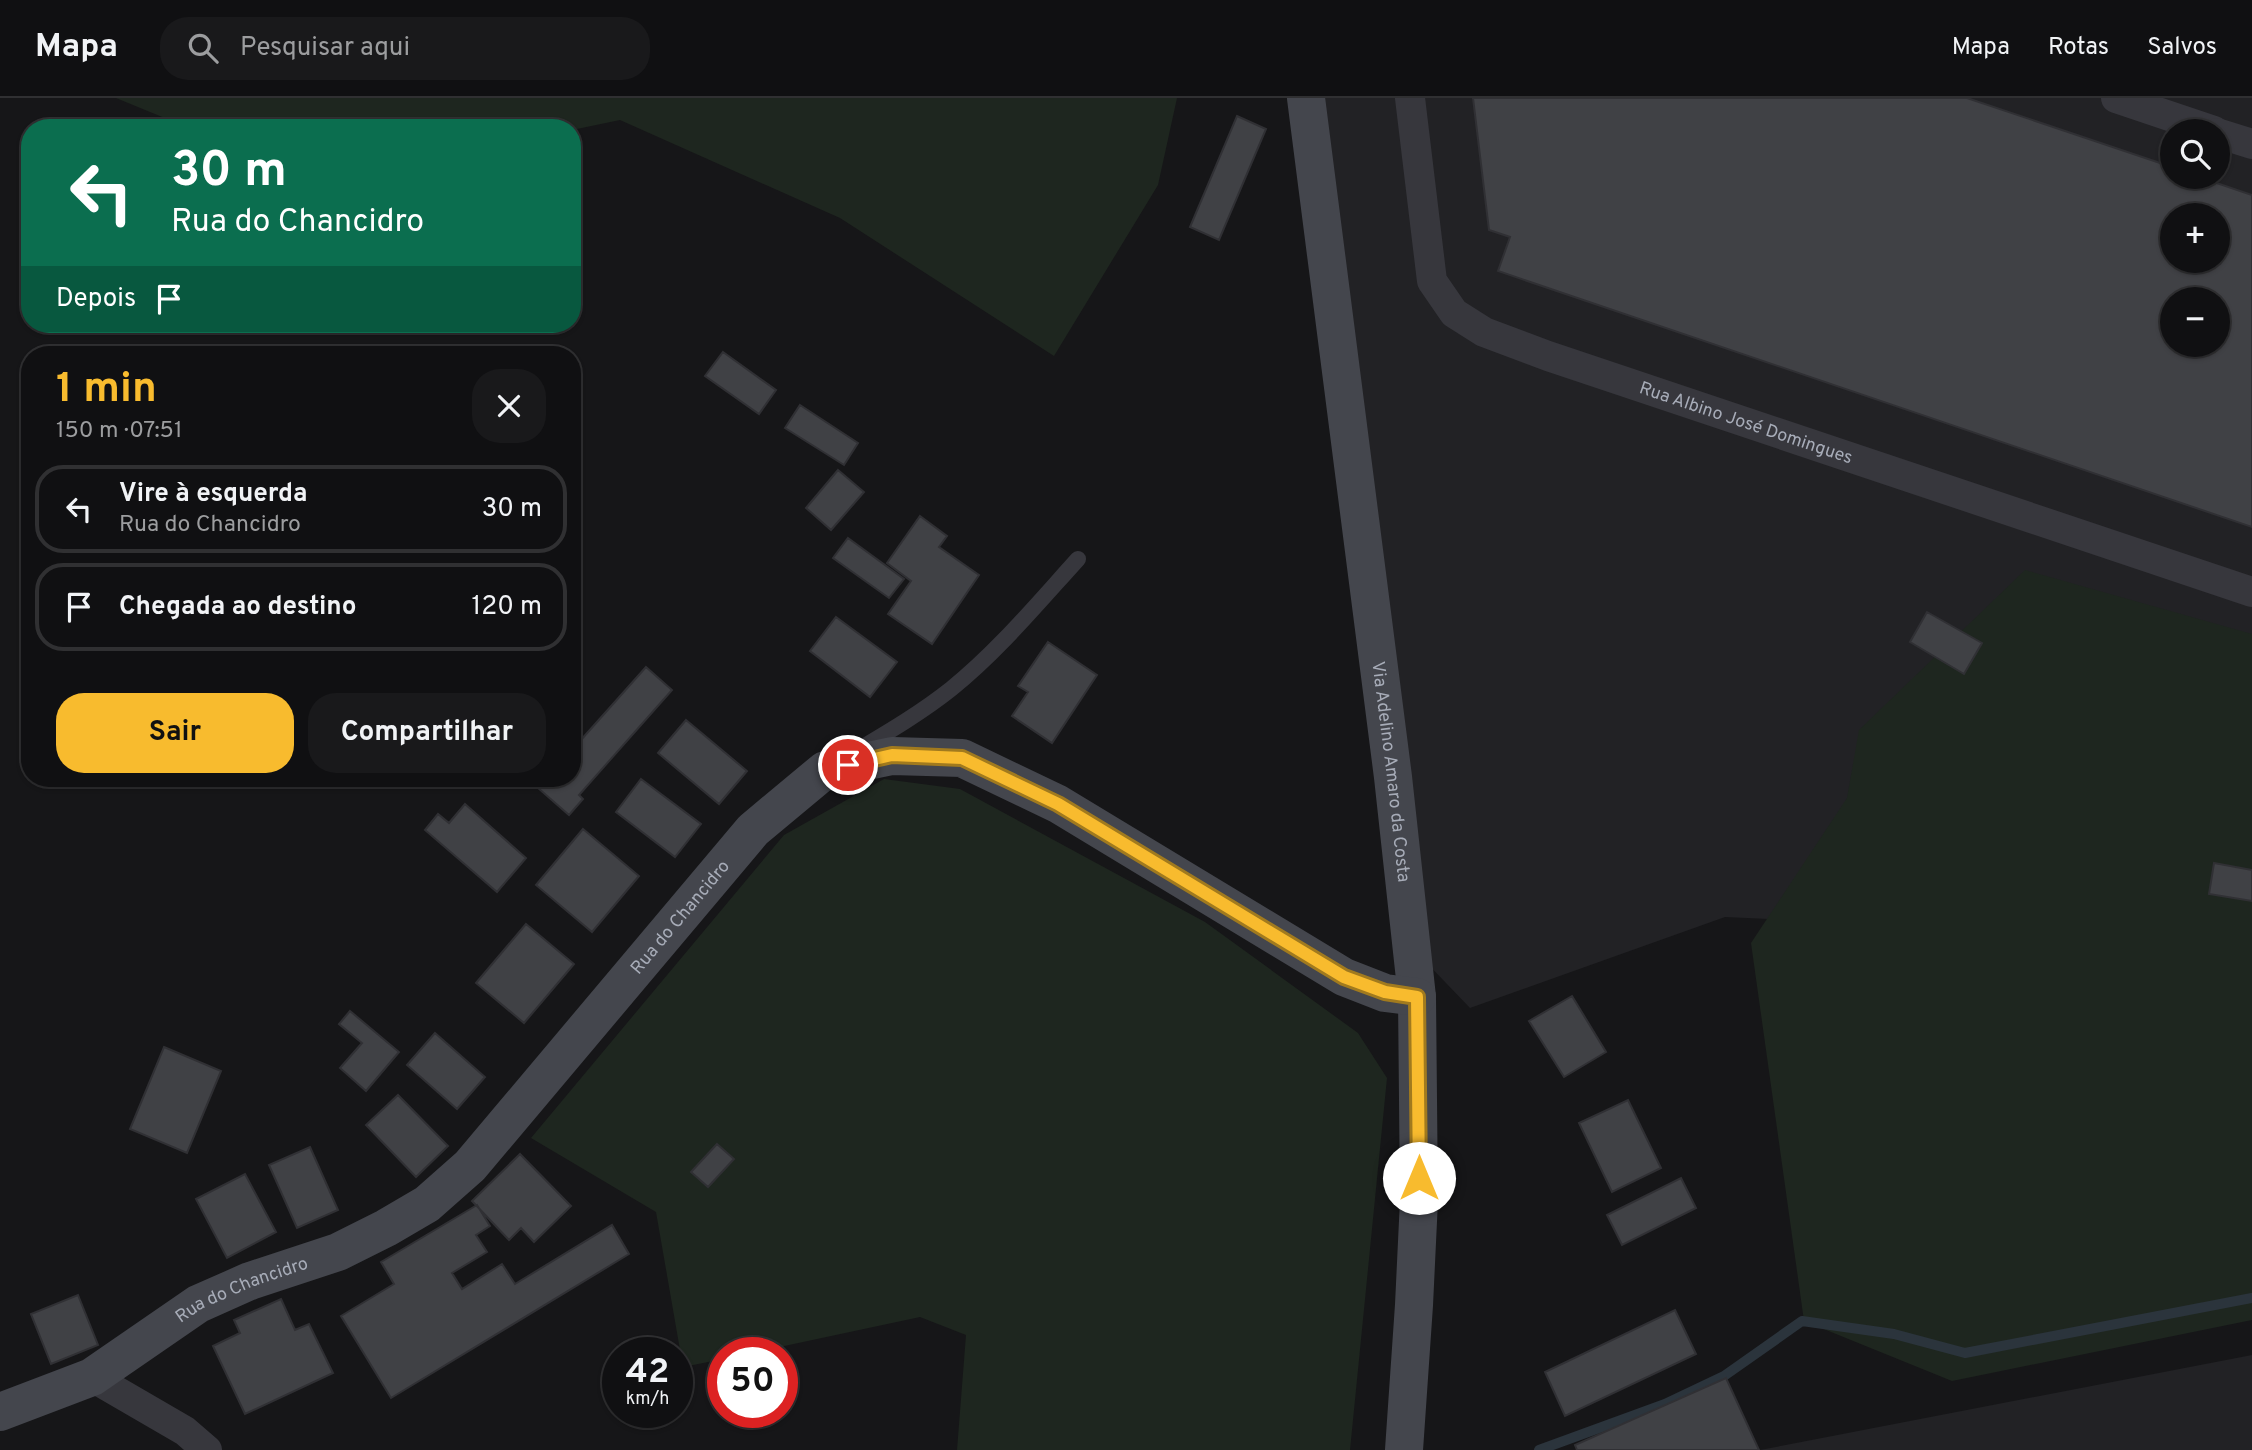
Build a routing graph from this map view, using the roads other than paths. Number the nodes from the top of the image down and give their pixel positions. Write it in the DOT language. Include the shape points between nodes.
graph roads {
  1 [pos="1306,98"];
  2 [pos="1410,98"];
  3 [pos="2116,98"];
  4 [pos="2177,119"];
  5 [pos="2230,137"];
  6 [pos="2252,144"];
  7 [pos="1079,558"];
  8 [pos="2252,592"];
  9 [pos="825,770"];
  10 [pos="1417,997"];
  11 [pos="92,1377"];
  12 [pos="0,1412"];
  13 [pos="207,1450"];
  14 [pos="1404,1450"];
  1 -- 10 [label="street, Via Adelino Amaro da Costa"];
  2 -- 8 [label="street, Rua Albino José Domingues" via="1432,281 1454,313 1484,332"];
  3 -- 4 [label="street"];
  5 -- 6 [label="street"];
  7 -- 9 [label="lane" via="954,687 916,716"];
  9 -- 10 [label="street, Rua do Chancidro" via="892,755 962,758 1058,804 1344,977 1385,992"];
  9 -- 11 [label="street, Rua do Chancidro" via="753,830 470,1166 427,1204 338,1252 198,1304"];
  10 -- 14 [label="street, Via Adelino Amaro da Costa" via="1419,1200"];
  11 -- 12 [label="street, Rua do Chancidro"];
  11 -- 13 [label="street" via="185,1431"];
}
